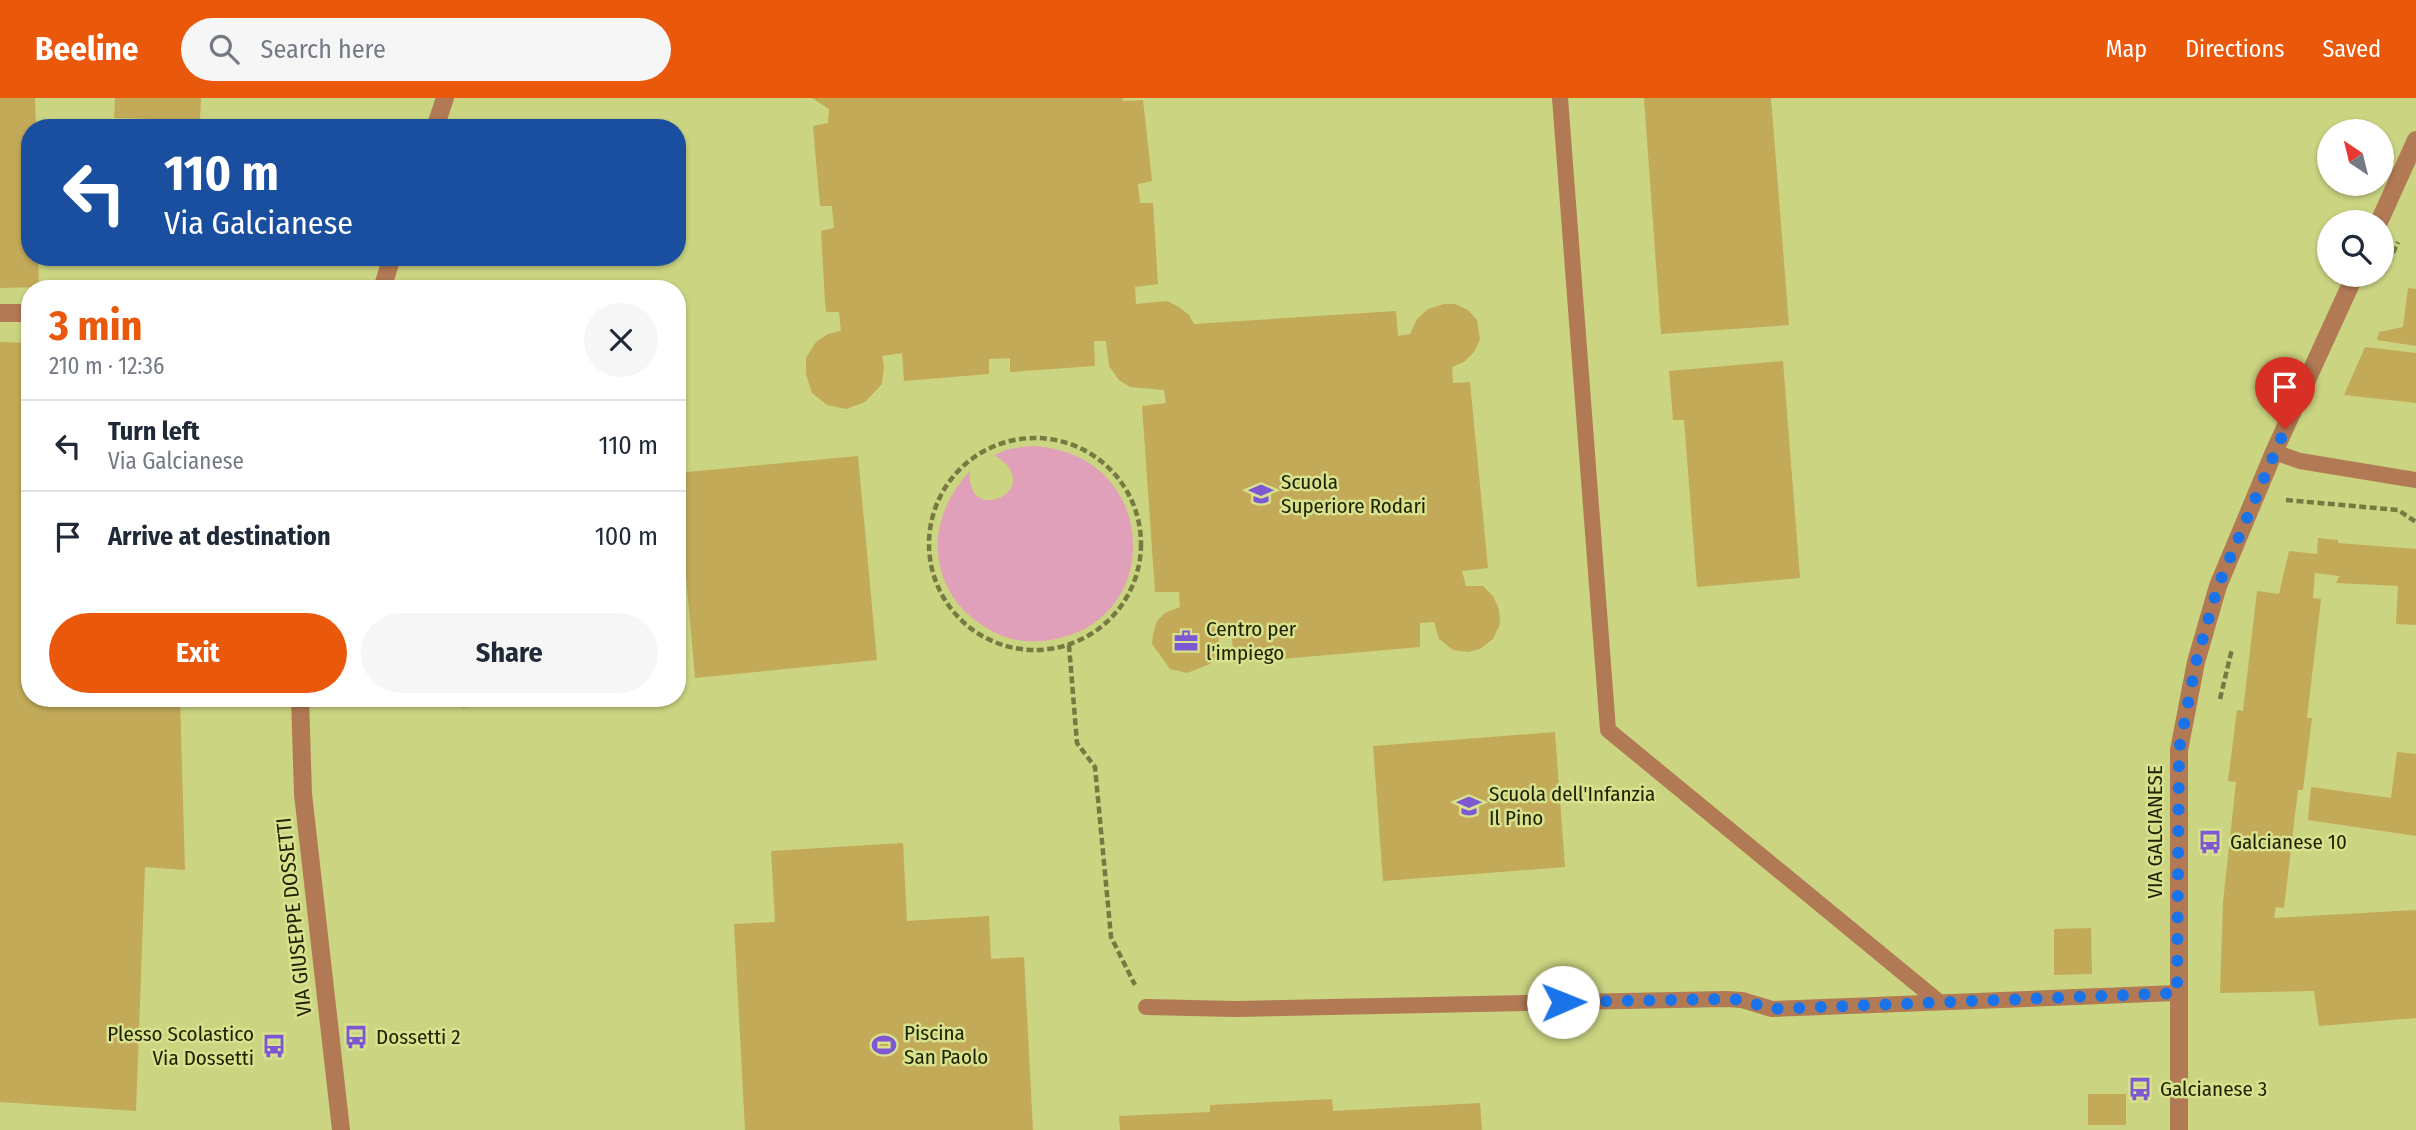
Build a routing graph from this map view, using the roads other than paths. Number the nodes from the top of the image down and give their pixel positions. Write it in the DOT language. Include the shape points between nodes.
graph roads {
  1 [pos="444,98"];
  2 [pos="1560,98"];
  3 [pos="438,119"];
  4 [pos="2416,140"];
  5 [pos="2384,210"];
  6 [pos="2350,287"];
  7 [pos="0,313"];
  8 [pos="21,313"];
  9 [pos="2274,452"];
  10 [pos="2416,480"];
  11 [pos="300,707"];
  12 [pos="2177,993"];
  13 [pos="1939,1002"];
  14 [pos="1146,1007"];
  15 [pos="341,1130"];
  16 [pos="2179,1130"];
  1 -- 3 [label="street"];
  2 -- 13 [label="lane" via="1608,730"];
  4 -- 5 [label="street"];
  6 -- 9 [label="street, VIA GALCIANESE"];
  7 -- 8 [label="street"];
  9 -- 10 [label="lane" via="2300,461"];
  9 -- 12 [label="street, VIA GALCIANESE" via="2218,586 2196,662 2179,750"];
  11 -- 15 [label="street, VIA GIUSEPPE DOSSETTI" via="303,794"];
  12 -- 13 [label="lane"];
  12 -- 16 [label="street, VIA GALCIANESE"];
  13 -- 14 [label="lane" via="1772,1009 1726,999"];
}
